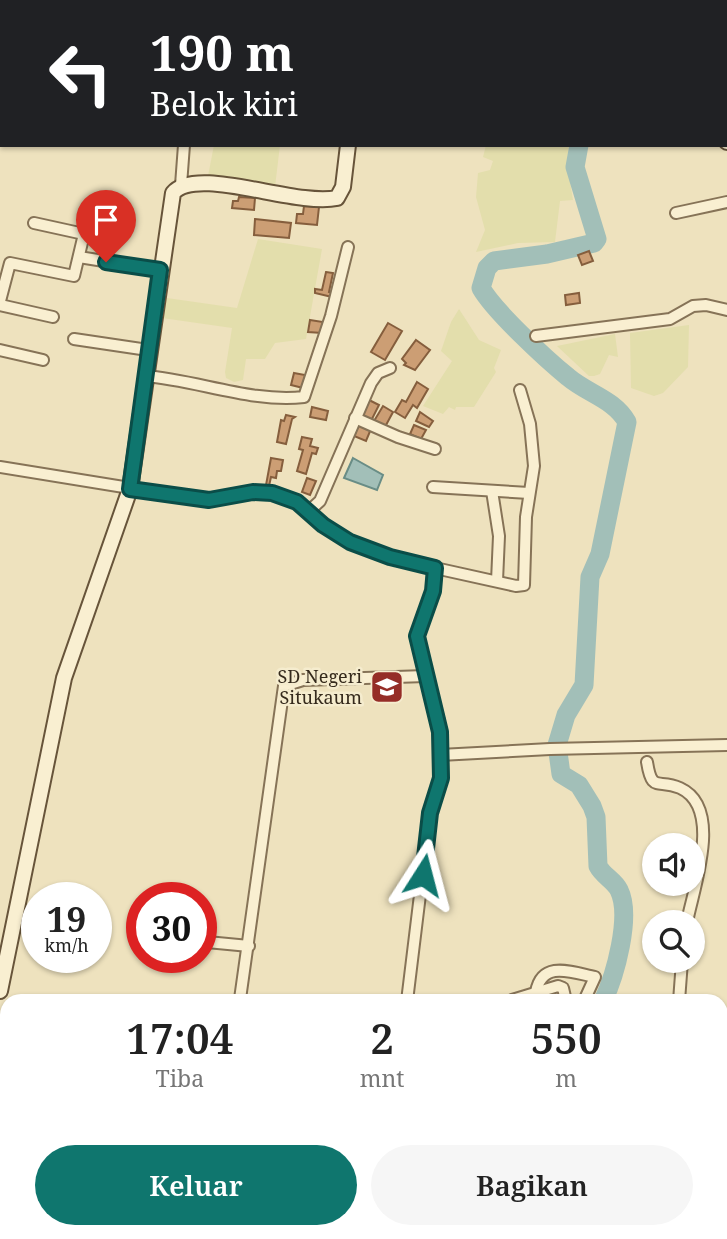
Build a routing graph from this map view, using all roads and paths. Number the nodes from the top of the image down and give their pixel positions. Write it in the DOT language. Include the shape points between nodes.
graph roads {
  1 [pos="184,147"];
  2 [pos="348,147"];
  3 [pos="181,185"];
  4 [pos="727,202"];
  5 [pos="676,213"];
  6 [pos="34,223"];
  7 [pos="348,247"];
  8 [pos="79,257"];
  9 [pos="160,270"];
  10 [pos="0,303"];
  11 [pos="727,310"];
  12 [pos="53,317"];
  13 [pos="537,336"];
  14 [pos="74,339"];
  15 [pos="0,350"];
  16 [pos="148,350"];
  17 [pos="43,360"];
  18 [pos="390,368"];
  19 [pos="145,376"];
  20 [pos="520,390"];
  21 [pos="355,418"];
  22 [pos="435,449"];
  23 [pos="0,467"];
  24 [pos="433,487"];
  25 [pos="130,489"];
  26 [pos="492,491"];
  27 [pos="529,493"];
  28 [pos="309,511"];
  29 [pos="435,568"];
  30 [pos="497,581"];
  31 [pos="426,676"];
  32 [pos="727,745"];
  33 [pos="440,755"];
  34 [pos="647,762"];
  35 [pos="690,910"];
  36 [pos="217,943"];
  37 [pos="249,946"];
  38 [pos="556,969"];
  39 [pos="681,973"];
  40 [pos="560,986"];
  41 [pos="0,991"];
  42 [pos="536,992"];
  43 [pos="241,994"];
  44 [pos="408,994"];
  45 [pos="530,994"];
  46 [pos="563,994"];
  47 [pos="587,994"];
  48 [pos="680,994"];
  1 -- 3 [label="street"];
  2 -- 3 [label="street" via="343,187 337,198 296,199 227,185"];
  3 -- 9 [label="street" via="170,199"];
  4 -- 5 [label="street"];
  6 -- 8 [label="street" via="84,234"];
  7 -- 19 [label="street" via="304,397 237,392"];
  8 -- 9 [label="street"];
  8 -- 10 [label="street" via="74,276 10,263"];
  9 -- 16 [label="street"];
  10 -- 12 [label="street"];
  11 -- 13 [label="street" via="698,306 670,319"];
  14 -- 16 [label="street"];
  15 -- 17 [label="street"];
  16 -- 19 [label="street"];
  18 -- 21 [label="street" via="378,373"];
  19 -- 25 [label="street"];
  20 -- 27 [label="street" via="533,458"];
  21 -- 22 [label="street"];
  21 -- 28 [label="street" via="320,501"];
  23 -- 25 [label="street"];
  24 -- 26 [label="street"];
  25 -- 28 [label="street" via="209,500 262,492 286,497"];
  25 -- 41 [label="street" via="64,678"];
  26 -- 27 [label="street"];
  26 -- 30 [label="street" via="499,536"];
  27 -- 30 [label="street" via="524,585"];
  28 -- 29 [label="street" via="350,542"];
  29 -- 30 [label="street"];
  29 -- 31 [label="street" via="433,591 417,636"];
  31 -- 33 [label="street" via="439,721"];
  31 -- 37 [label="street" via="303,680 284,686"];
  32 -- 33 [label="street"];
  33 -- 44 [label="street" via="441,778 430,813"];
  34 -- 35 [label="street" via="650,779 657,785 683,789 692,799 702,827 704,852"];
  36 -- 37 [label="street"];
  37 -- 43 [label="street"];
  38 -- 40 [label="street"];
  38 -- 42 [label="street" via="547,972"];
  38 -- 47 [label="street" via="595,976"];
  39 -- 48 [label="street"];
  40 -- 42 [label="street"];
  40 -- 46 [label="street"];
  42 -- 45 [label="street"];
}
